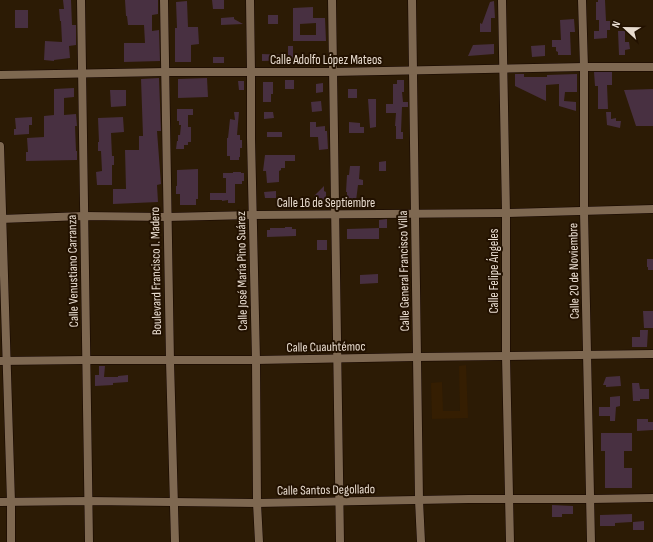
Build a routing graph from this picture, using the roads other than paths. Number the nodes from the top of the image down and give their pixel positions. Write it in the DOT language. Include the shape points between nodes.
graph roads {
  1 [pos="81,0"];
  2 [pos="164,0"];
  3 [pos="250,0"];
  4 [pos="332,0"];
  5 [pos="412,0"];
  6 [pos="502,0"];
  7 [pos="582,0"];
  8 [pos="584,67"];
  9 [pos="653,67"];
  10 [pos="503,69"];
  11 [pos="414,71"];
  12 [pos="166,72"];
  13 [pos="251,72"];
  14 [pos="332,72"];
  15 [pos="82,73"];
  16 [pos="0,75"];
  17 [pos="0,146"];
  18 [pos="653,208"];
  19 [pos="584,211"];
  20 [pos="506,213"];
  21 [pos="415,214"];
  22 [pos="253,215"];
  23 [pos="335,215"];
  24 [pos="84,216"];
  25 [pos="167,217"];
  26 [pos="1,219"];
  27 [pos="588,354"];
  28 [pos="653,354"];
  29 [pos="506,356"];
  30 [pos="417,357"];
  31 [pos="337,359"];
  32 [pos="86,360"];
  33 [pos="256,360"];
  34 [pos="3,361"];
  35 [pos="170,361"];
  36 [pos="653,498"];
  37 [pos="509,499"];
  38 [pos="590,499"];
  39 [pos="419,500"];
  40 [pos="88,501"];
  41 [pos="340,501"];
  42 [pos="0,502"];
  43 [pos="11,502"];
  44 [pos="174,503"];
  45 [pos="257,503"];
  46 [pos="11,542"];
  47 [pos="89,542"];
  48 [pos="175,542"];
  49 [pos="259,542"];
  50 [pos="340,542"];
  51 [pos="421,542"];
  52 [pos="510,542"];
  53 [pos="591,542"];
  1 -- 15 [label="street, Calle Venustiano Carranza"];
  2 -- 12 [label="street, Boulevard Francisco I. Madero"];
  3 -- 13 [label="street, Calle José María Pino Suárez"];
  4 -- 14 [label="street"];
  5 -- 11 [label="street, Calle General Francisco Villa"];
  6 -- 10 [label="street, Calle Felipe Ángeles"];
  7 -- 8 [label="street, Calle 20 de Noviembre"];
  8 -- 9 [label="street, Calle Adolfo López Mateos"];
  8 -- 10 [label="street, Calle Adolfo López Mateos"];
  8 -- 19 [label="street, Calle 20 de Noviembre"];
  10 -- 11 [label="street, Calle Adolfo López Mateos"];
  10 -- 20 [label="street, Calle Felipe Ángeles"];
  11 -- 14 [label="street, Calle Adolfo López Mateos"];
  11 -- 21 [label="street, Calle General Francisco Villa"];
  12 -- 13 [label="street, Calle Adolfo López Mateos"];
  12 -- 15 [label="street, Calle Adolfo López Mateos"];
  12 -- 25 [label="street, Boulevard Francisco I. Madero"];
  13 -- 14 [label="street, Calle Adolfo López Mateos"];
  13 -- 22 [label="street, Calle José María Pino Suárez"];
  14 -- 23 [label="street"];
  15 -- 16 [label="street, Calle Adolfo López Mateos"];
  15 -- 24 [label="street, Calle Venustiano Carranza"];
  17 -- 26 [label="street"];
  18 -- 19 [label="street, Calle 16 de Septiembre"];
  19 -- 20 [label="street, Calle 16 de Septiembre"];
  19 -- 27 [label="street, Calle 20 de Noviembre"];
  20 -- 21 [label="street, Calle 16 de Septiembre"];
  20 -- 29 [label="street, Calle Felipe Ángeles"];
  21 -- 23 [label="street, Calle 16 de Septiembre"];
  21 -- 30 [label="street, Calle General Francisco Villa"];
  22 -- 23 [label="street, Calle 16 de Septiembre"];
  22 -- 25 [label="street, Calle 16 de Septiembre"];
  22 -- 33 [label="street, Calle José María Pino Suárez"];
  23 -- 31 [label="street"];
  24 -- 25 [label="street, Calle 16 de Septiembre"];
  24 -- 26 [label="street, Calle 16 de Septiembre"];
  24 -- 32 [label="street, Calle Venustiano Carranza"];
  25 -- 35 [label="street, Boulevard Francisco I. Madero"];
  26 -- 34 [label="street"];
  27 -- 28 [label="street, Calle Cuauhtémoc"];
  27 -- 29 [label="street, Calle Cuauhtémoc"];
  27 -- 38 [label="street, Calle 20 de Noviembre"];
  29 -- 30 [label="street, Calle Cuauhtémoc"];
  29 -- 37 [label="street, Calle Felipe Ángeles"];
  30 -- 31 [label="street, Calle Cuauhtémoc"];
  30 -- 39 [label="street, Calle General Francisco Villa"];
  31 -- 33 [label="street, Calle Cuauhtémoc"];
  31 -- 41 [label="street"];
  32 -- 34 [label="street, Calle Cuauhtémoc"];
  32 -- 35 [label="street, Calle Cuauhtémoc"];
  32 -- 40 [label="street, Calle Venustiano Carranza"];
  33 -- 35 [label="street, Calle Cuauhtémoc"];
  33 -- 45 [label="street, Calle José María Pino Suárez"];
  34 -- 43 [label="street"];
  35 -- 44 [label="street, Boulevard Francisco I. Madero"];
  36 -- 38 [label="street, Calle Santos Degollado"];
  37 -- 38 [label="street, Calle Santos Degollado"];
  37 -- 39 [label="street, Calle Santos Degollado"];
  37 -- 52 [label="street, Calle Felipe Ángeles"];
  38 -- 53 [label="street, Calle 20 de Noviembre"];
  39 -- 41 [label="street, Calle Santos Degollado"];
  39 -- 51 [label="street, Calle General Francisco Villa"];
  40 -- 43 [label="street, Calle Santos Degollado"];
  40 -- 44 [label="street, Calle Santos Degollado"];
  40 -- 47 [label="street, Calle Venustiano Carranza"];
  41 -- 45 [label="street, Calle Santos Degollado"];
  41 -- 50 [label="street"];
  42 -- 43 [label="street, Calle Santos Degollado"];
  43 -- 46 [label="street"];
  44 -- 45 [label="street, Calle Santos Degollado"];
  44 -- 48 [label="street, Boulevard Francisco I. Madero"];
  45 -- 49 [label="street, Calle José María Pino Suárez"];
}
